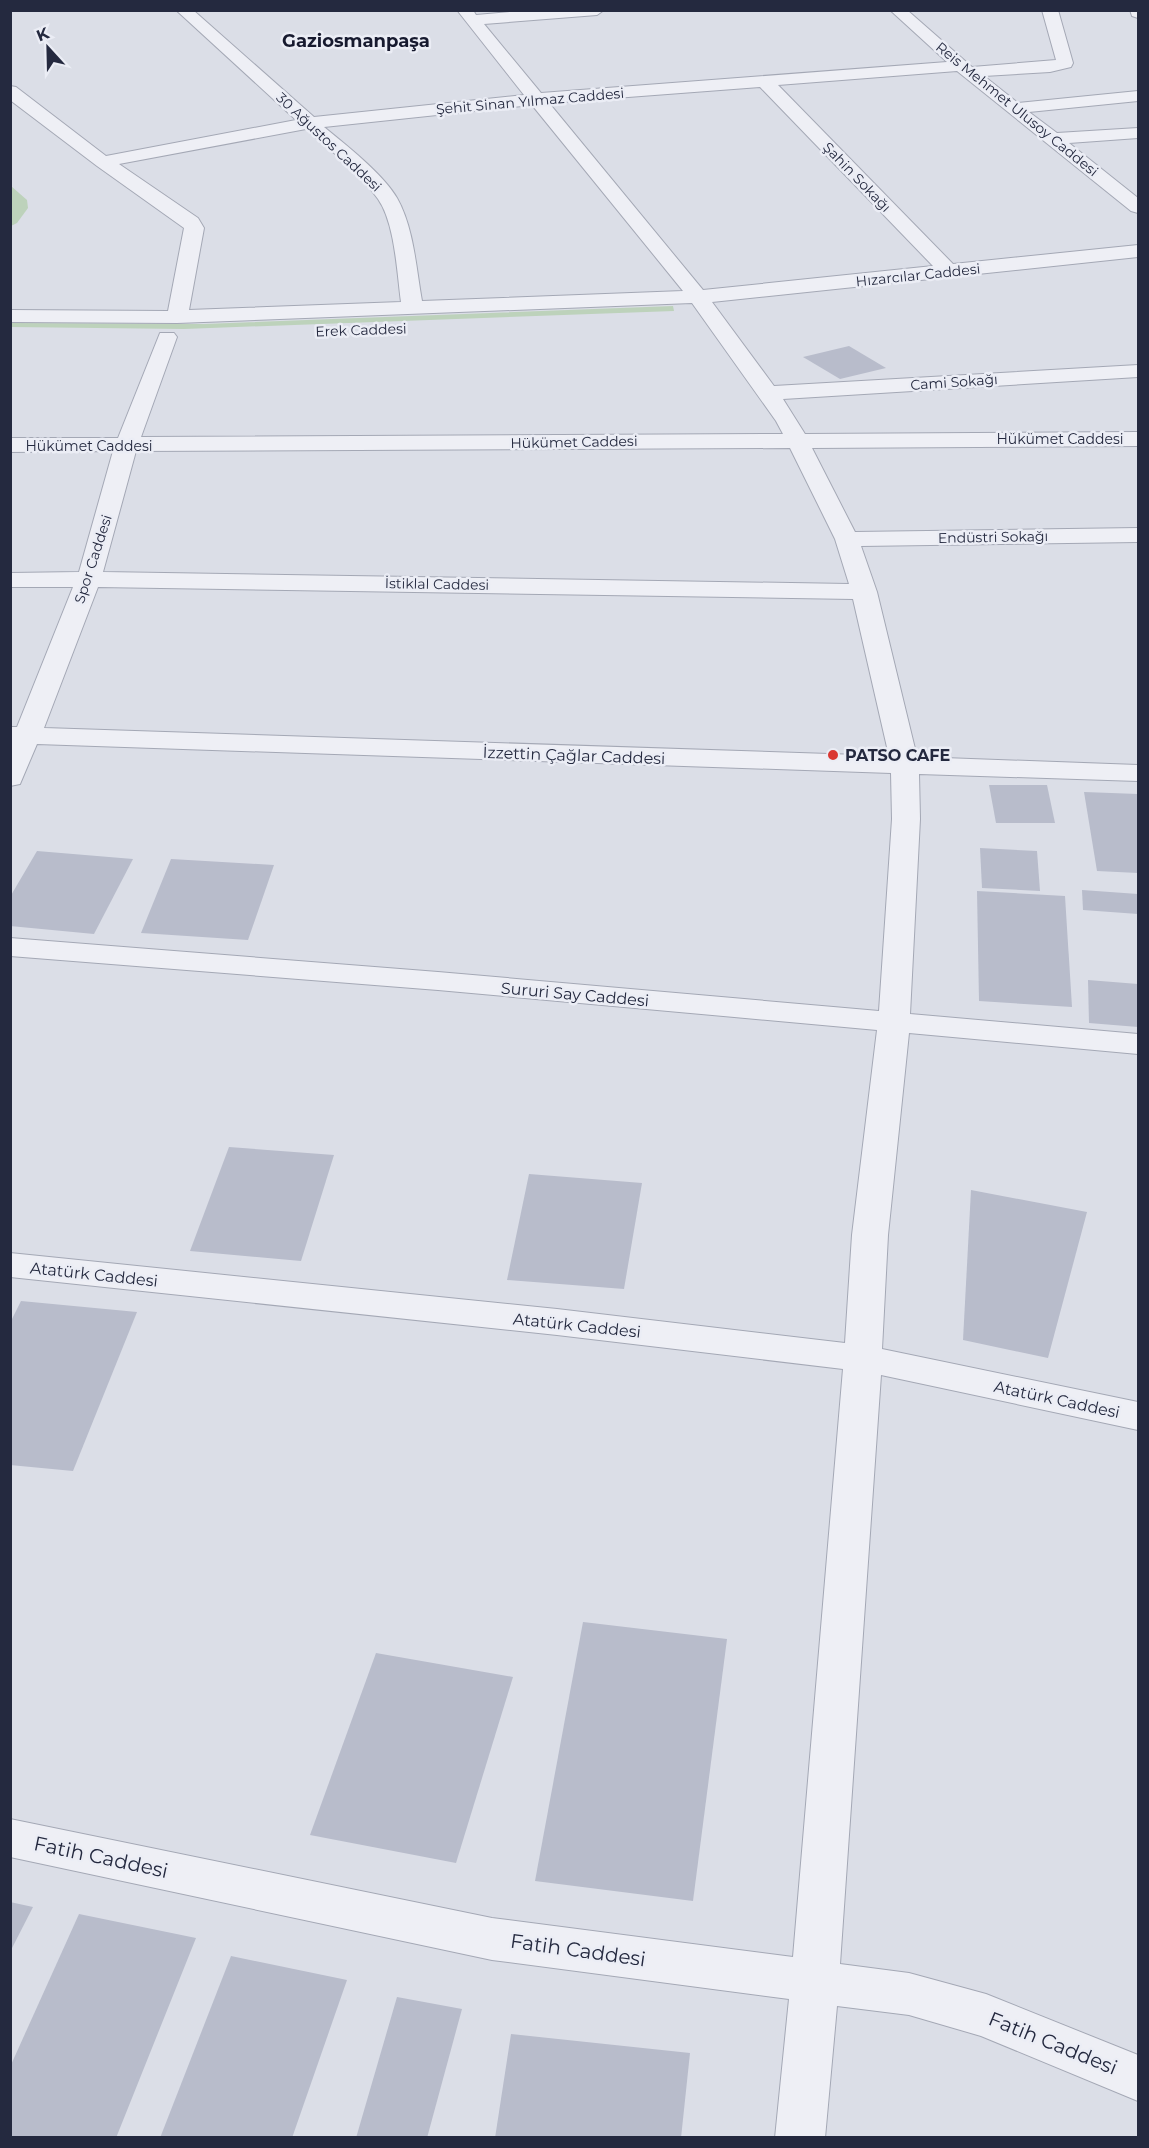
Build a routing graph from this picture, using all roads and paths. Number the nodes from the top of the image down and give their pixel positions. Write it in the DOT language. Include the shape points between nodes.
graph roads {
  1 [pos="183,10"];
  2 [pos="597,10"];
  3 [pos="897,10"];
  4 [pos="1050,10"];
  5 [pos="467,15"];
  6 [pos="965,69"];
  7 [pos="765,82"];
  8 [pos="10,91"];
  9 [pos="1138,96"];
  10 [pos="536,99"];
  11 [pos="1016,108"];
  12 [pos="308,123"];
  13 [pos="1138,133"];
  14 [pos="1054,139"];
  15 [pos="103,162"];
  16 [pos="1138,207"];
  17 [pos="1138,251"];
  18 [pos="949,272"];
  19 [pos="705,306"];
  20 [pos="413,310"];
  21 [pos="10,316"];
  22 [pos="172,327"];
  23 [pos="10,335"];
  24 [pos="1138,370"];
  25 [pos="769,393"];
  26 [pos="797,439"];
  27 [pos="1138,439"];
  28 [pos="10,445"];
  29 [pos="126,446"];
  30 [pos="1138,535"];
  31 [pos="847,539"];
  32 [pos="89,579"];
  33 [pos="10,580"];
  34 [pos="864,592"];
  35 [pos="18,735"];
  36 [pos="905,767"];
  37 [pos="1138,773"];
  38 [pos="10,778"];
  39 [pos="10,947"];
  40 [pos="894,1022"];
  41 [pos="1138,1044"];
  42 [pos="10,1265"];
  43 [pos="863,1358"];
  44 [pos="1138,1416"];
  45 [pos="10,1838"];
  46 [pos="815,1980"];
  47 [pos="1138,2078"];
  48 [pos="800,2138"];
  1 -- 12 [label="street, 30 Ağustos Caddesi"];
  2 -- 5 [label="street"];
  3 -- 6 [label="street, Reis Mehmet Ulusoy Caddesi"];
  4 -- 6 [label="street, Şehit Sinan Yılmaz Caddesi" via="1065,63 1050,67"];
  5 -- 10 [label="street"];
  6 -- 7 [label="street, Şehit Sinan Yılmaz Caddesi"];
  6 -- 11 [label="street, Reis Mehmet Ulusoy Caddesi"];
  7 -- 10 [label="street, Şehit Sinan Yılmaz Caddesi"];
  7 -- 18 [label="street, Şahin Sokağı"];
  8 -- 15 [label="street, Spor Caddesi"];
  9 -- 11 [label="street"];
  10 -- 12 [label="street, Şehit Sinan Yılmaz Caddesi"];
  10 -- 19 [label="street"];
  11 -- 14 [label="street, Reis Mehmet Ulusoy Caddesi"];
  12 -- 15 [label="street, Şehit Sinan Yılmaz Caddesi"];
  12 -- 20 [label="street, 30 Ağustos Caddesi" via="354,162 388,199 399,229"];
  13 -- 14 [label="street"];
  14 -- 16 [label="street, Reis Mehmet Ulusoy Caddesi"];
  15 -- 22 [label="street, Spor Caddesi" via="191,222 194,228"];
  17 -- 18 [label="street, Hızarcılar Caddesi"];
  18 -- 19 [label="street, Hızarcılar Caddesi"];
  19 -- 20 [label="street, Erek Caddesi"];
  19 -- 22 [label="street, Erek Caddesi" via="256,334"];
  19 -- 25 [label="street"];
  20 -- 22 [label="street, Erek Caddesi"];
  21 -- 22 [label="street, Erek Caddesi"];
  22 -- 23 [label="street, Erek Caddesi"];
  22 -- 29 [label="street, Spor Caddesi"];
  24 -- 25 [label="street, Cami Sokağı"];
  25 -- 26 [label="street"];
  26 -- 27 [label="street, Hükümet Caddesi"];
  26 -- 29 [label="street, Hükümet Caddesi"];
  26 -- 31 [label="street"];
  28 -- 29 [label="street, Hükümet Caddesi"];
  29 -- 32 [label="street, Spor Caddesi"];
  30 -- 31 [label="street, Endüstri Sokağı"];
  31 -- 34 [label="street"];
  32 -- 33 [label="street, İstiklal Caddesi"];
  32 -- 34 [label="street, İstiklal Caddesi"];
  32 -- 35 [label="street, Spor Caddesi"];
  34 -- 36 [label="street"];
  35 -- 36 [label="street, İzzettin Çağlar Caddesi"];
  35 -- 38 [label="street, Spor Caddesi"];
  36 -- 37 [label="street, İzzettin Çağlar Caddesi"];
  36 -- 40 [label="street" via="906,819"];
  39 -- 40 [label="street, Sururi Say Caddesi"];
  40 -- 41 [label="street, Sururi Say Caddesi"];
  40 -- 43 [label="street" via="870,1235"];
  42 -- 43 [label="street, Atatürk Caddesi"];
  43 -- 44 [label="street, Atatürk Caddesi"];
  43 -- 46 [label="street"];
  45 -- 46 [label="street, Fatih Caddesi" via="492,1939"];
  46 -- 47 [label="street, Fatih Caddesi" via="909,1994 986,2016"];
  46 -- 48 [label="street"];
}
